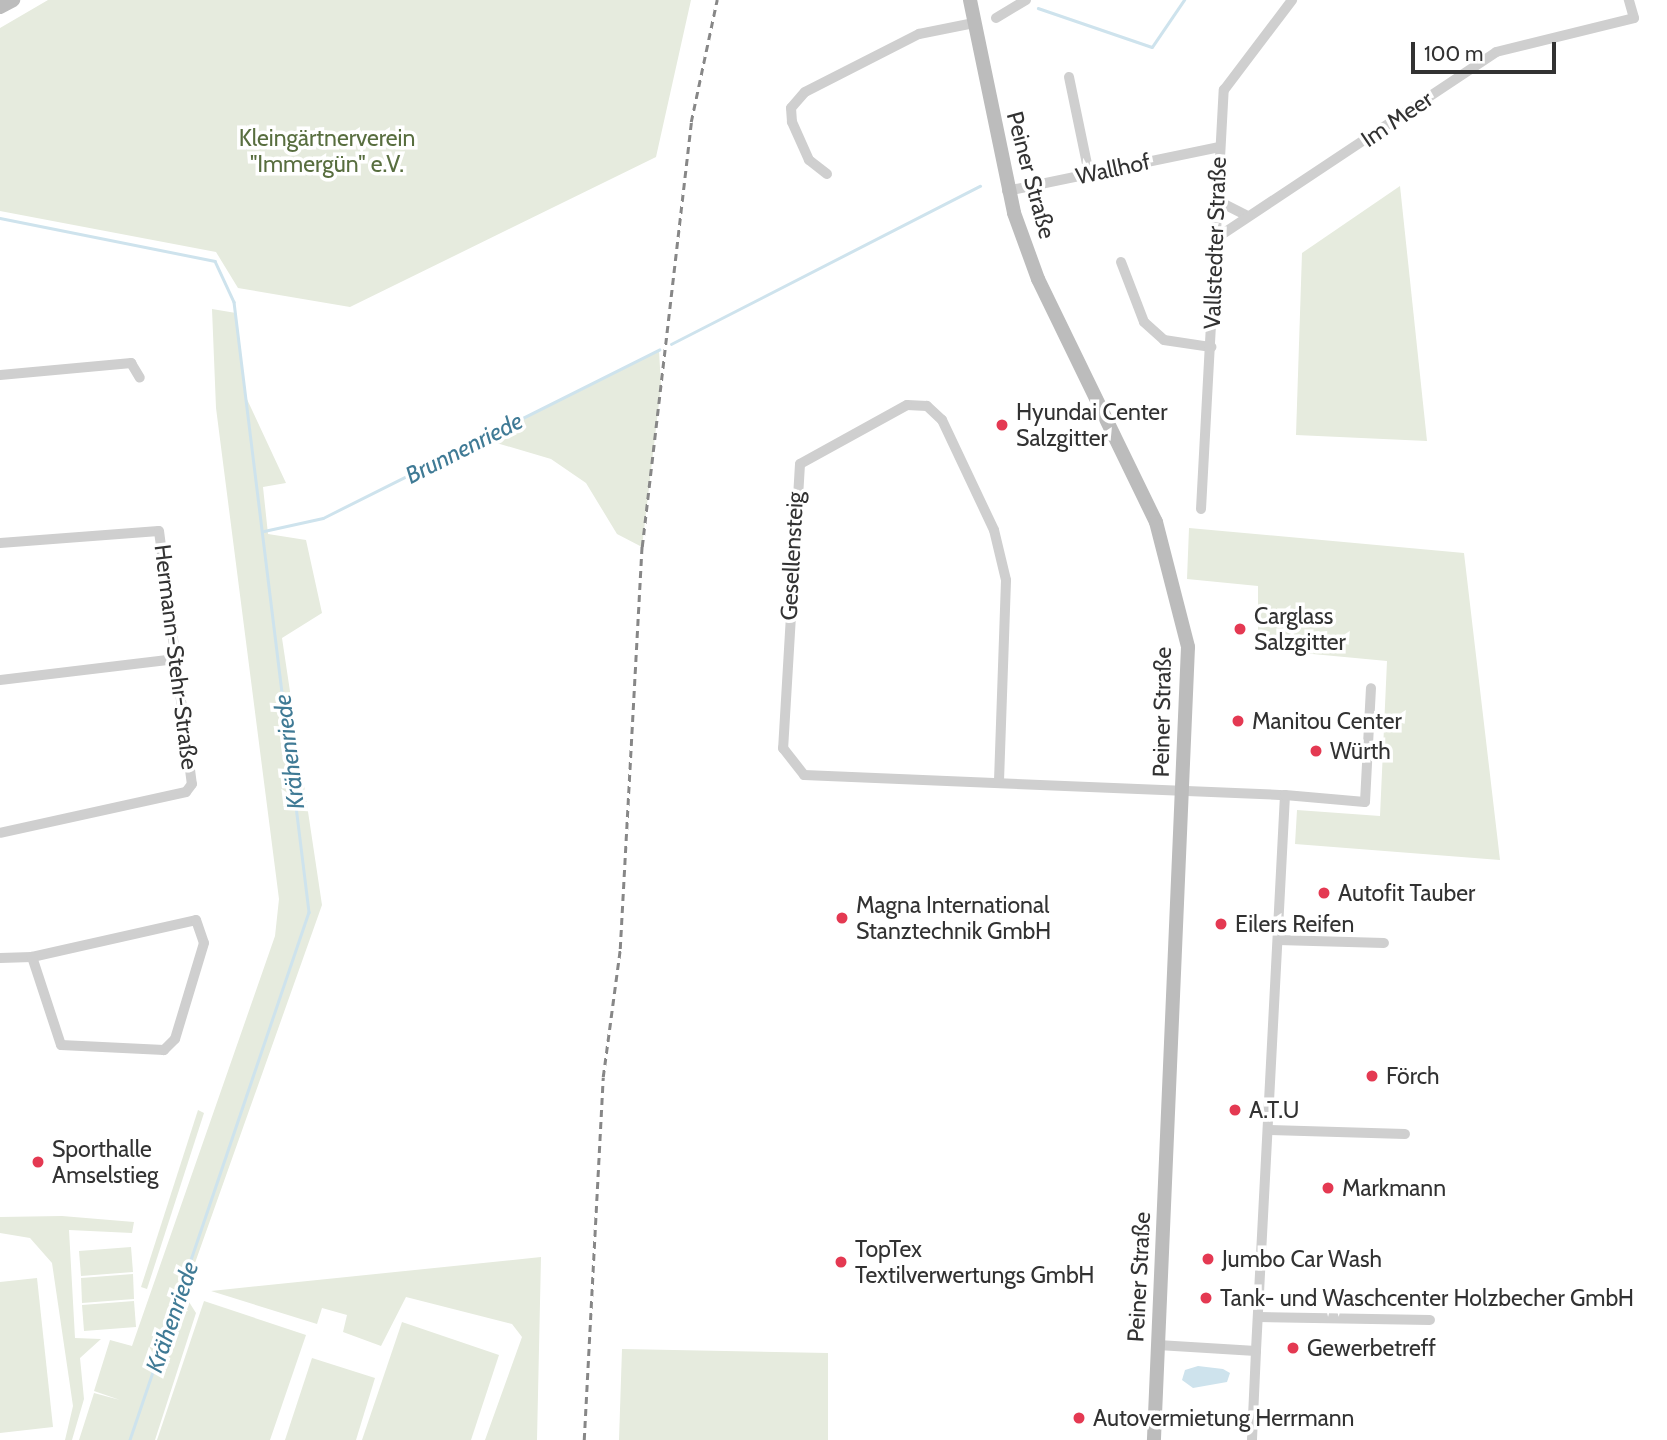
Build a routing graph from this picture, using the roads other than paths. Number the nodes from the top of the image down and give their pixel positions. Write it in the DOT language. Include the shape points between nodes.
graph roads {
  1 [pos="13,0"];
  2 [pos="970,0"];
  3 [pos="1026,0"];
  4 [pos="1292,0"];
  5 [pos="1629,0"];
  6 [pos="0,7"];
  7 [pos="996,18"];
  8 [pos="974,23"];
  9 [pos="1069,77"];
  10 [pos="1219,147"];
  11 [pos="827,174"];
  12 [pos="1089,174"];
  13 [pos="1007,191"];
  14 [pos="1220,202"];
  15 [pos="1248,216"];
  16 [pos="1218,237"];
  17 [pos="1121,262"];
  18 [pos="1211,347"];
  19 [pos="0,375"];
  20 [pos="140,378"];
  21 [pos="1201,509"];
  22 [pos="0,543"];
  23 [pos="176,659"];
  24 [pos="0,680"];
  25 [pos="1371,688"];
  26 [pos="999,781"];
  27 [pos="1184,791"];
  28 [pos="1285,796"];
  29 [pos="0,833"];
  30 [pos="1278,940"];
  31 [pos="1384,943"];
  32 [pos="32,957"];
  33 [pos="0,958"];
  34 [pos="1270,1130"];
  35 [pos="1405,1134"];
  36 [pos="1259,1317"];
  37 [pos="1430,1320"];
  38 [pos="1158,1345"];
  39 [pos="1256,1351"];
  40 [pos="1154,1440"];
  41 [pos="1252,1440"];
  1 -- 6 [label="main road"];
  2 -- 8 [label="main road, Peiner Straße"];
  3 -- 7 [label="street"];
  4 -- 10 [label="street, Vallstedter Straße" via="1227,82"];
  5 -- 15 [label="street, Im Meer" via="1634,18 1496,52"];
  8 -- 11 [label="street" via="919,34 805,92 791,108 792,122 809,160"];
  8 -- 13 [label="main road, Peiner Straße"];
  9 -- 12 [label="street"];
  10 -- 12 [label="street, Wallhof"];
  10 -- 14 [label="street, Vallstedter Straße"];
  12 -- 13 [label="street, Wallhof"];
  13 -- 27 [label="main road, Peiner Straße" via="1038,279 1167,552 1190,676"];
  14 -- 15 [label="street"];
  14 -- 16 [label="street, Vallstedter Straße"];
  15 -- 16 [label="street, Im Meer"];
  16 -- 18 [label="street, Vallstedter Straße"];
  17 -- 18 [label="street" via="1144,322 1164,340"];
  18 -- 21 [label="street, Vallstedter Straße"];
  19 -- 20 [label="street" via="131,363"];
  22 -- 23 [label="street, Hermann-Stehr-Straße" via="153,529 161,536"];
  23 -- 24 [label="street"];
  23 -- 29 [label="street, Hermann-Stehr-Straße" via="191,790"];
  25 -- 28 [label="street, Gesellensteig" via="1364,802"];
  26 -- 26 [label="street, Gesellensteig" via="804,775 783,748 800,464 907,405 927,406 942,420 994,530 1006,580"];
  26 -- 27 [label="street, Gesellensteig"];
  27 -- 28 [label="street, Gesellensteig"];
  27 -- 38 [label="main road, Peiner Straße"];
  28 -- 30 [label="street"];
  30 -- 31 [label="street"];
  30 -- 34 [label="street"];
  32 -- 32 [label="street" via="196,920 204,949 175,1039 164,1050 61,1045"];
  32 -- 33 [label="street"];
  34 -- 35 [label="street"];
  34 -- 36 [label="street"];
  36 -- 37 [label="street"];
  36 -- 39 [label="street"];
  38 -- 39 [label="street"];
  38 -- 40 [label="main road, Peiner Straße"];
  39 -- 41 [label="street"];
}
